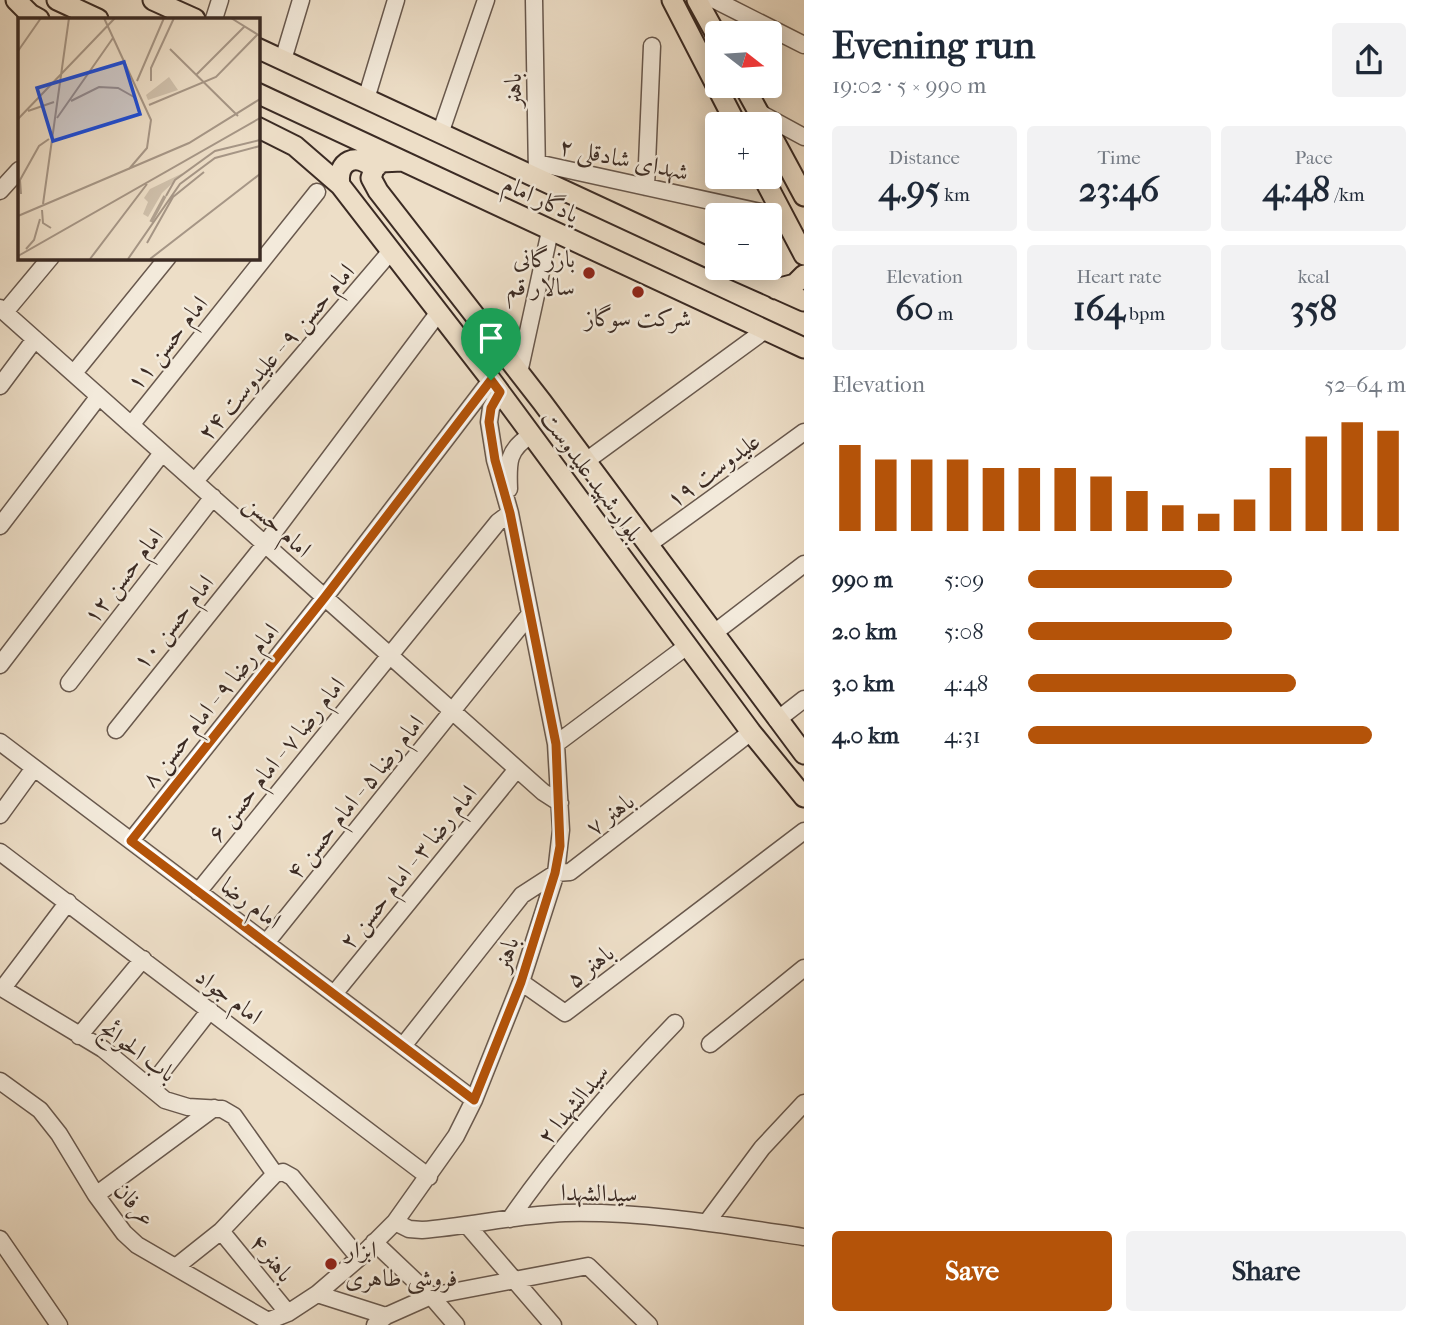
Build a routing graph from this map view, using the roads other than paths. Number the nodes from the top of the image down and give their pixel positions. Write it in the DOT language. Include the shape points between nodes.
graph roads {
  1 [pos="16,0"];
  2 [pos="57,0"];
  3 [pos="153,0"];
  4 [pos="220,0"];
  5 [pos="301,0"];
  6 [pos="396,0"];
  7 [pos="486,0"];
  8 [pos="534,0"];
  9 [pos="672,0"];
  10 [pos="697,0"];
  11 [pos="715,0"];
  12 [pos="37,18"];
  13 [pos="96,18"];
  14 [pos="193,18"];
  15 [pos="214,18"];
  16 [pos="709,21"];
  17 [pos="804,45"];
  18 [pos="652,46"];
  19 [pos="259,49"];
  20 [pos="283,60"];
  21 [pos="259,94"];
  22 [pos="366,99"];
  23 [pos="730,112"];
  24 [pos="782,127"];
  25 [pos="440,134"];
  26 [pos="261,135"];
  27 [pos="804,137"];
  28 [pos="782,155"];
  29 [pos="402,161"];
  30 [pos="374,169"];
  31 [pos="18,171"];
  32 [pos="537,172"];
  33 [pos="340,185"];
  34 [pos="646,187"];
  35 [pos="769,189"];
  36 [pos="0,191"];
  37 [pos="317,192"];
  38 [pos="804,196"];
  39 [pos="783,218"];
  40 [pos="550,231"];
  41 [pos="391,251"];
  42 [pos="804,255"];
  43 [pos="705,256"];
  44 [pos="49,259"];
  45 [pos="165,259"];
  46 [pos="804,275"];
  47 [pos="756,280"];
  48 [pos="776,289"];
  49 [pos="804,301"];
  50 [pos="2,310"];
  51 [pos="439,312"];
  52 [pos="764,331"];
  53 [pos="35,340"];
  54 [pos="804,348"];
  55 [pos="74,373"];
  56 [pos="519,373"];
  57 [pos="0,386"];
  58 [pos="495,386"];
  59 [pos="99,396"];
  60 [pos="131,425"];
  61 [pos="804,432"];
  62 [pos="531,435"];
  63 [pos="162,453"];
  64 [pos="586,461"];
  65 [pos="195,481"];
  66 [pos="212,497"];
  67 [pos="510,513"];
  68 [pos="0,526"];
  69 [pos="265,544"];
  70 [pos="649,544"];
  71 [pos="804,564"];
  72 [pos="325,597"];
  73 [pos="530,614"];
  74 [pos="714,633"];
  75 [pos="687,646"];
  76 [pos="390,655"];
  77 [pos="0,665"];
  78 [pos="69,683"];
  79 [pos="804,699"];
  80 [pos="453,712"];
  81 [pos="777,720"];
  82 [pos="116,730"];
  83 [pos="751,732"];
  84 [pos="0,742"];
  85 [pos="556,744"];
  86 [pos="804,754"];
  87 [pos="34,768"];
  88 [pos="517,769"];
  89 [pos="804,797"];
  90 [pos="560,803"];
  91 [pos="0,815"];
  92 [pos="804,831"];
  93 [pos="131,841"];
  94 [pos="0,852"];
  95 [pos="555,873"];
  96 [pos="198,892"];
  97 [pos="68,902"];
  98 [pos="266,943"];
  99 [pos="143,959"];
  100 [pos="804,968"];
  101 [pos="521,982"];
  102 [pos="1,987"];
  103 [pos="334,994"];
  104 [pos="210,1010"];
  105 [pos="675,1023"];
  106 [pos="79,1036"];
  107 [pos="710,1044"];
  108 [pos="403,1046"];
  109 [pos="0,1081"];
  110 [pos="150,1087"];
  111 [pos="474,1100"];
  112 [pos="804,1103"];
  113 [pos="214,1108"];
  114 [pos="275,1174"];
  115 [pos="429,1177"];
  116 [pos="96,1195"];
  117 [pos="510,1219"];
  118 [pos="395,1222"];
  119 [pos="707,1222"];
  120 [pos="467,1225"];
  121 [pos="222,1231"];
  122 [pos="804,1237"];
  123 [pos="0,1239"];
  124 [pos="374,1242"];
  125 [pos="359,1258"];
  126 [pos="177,1266"];
  127 [pos="514,1281"];
  128 [pos="317,1294"];
  129 [pos="430,1296"];
  130 [pos="288,1313"];
  131 [pos="385,1322"];
  132 [pos="263,1324"];
  133 [pos="59,1325"];
  134 [pos="456,1325"];
  135 [pos="554,1325"];
  136 [pos="649,1325"];
  1 -- 12 [label="main road"];
  2 -- 13 [label="main road"];
  3 -- 14 [label="main road"];
  4 -- 15 [label="street"];
  5 -- 20 [label="street"];
  6 -- 22 [label="street"];
  7 -- 25 [label="street"];
  8 -- 32 [label="street, باهنر"];
  9 -- 23 [label="main road"];
  10 -- 16 [label="main road"];
  11 -- 17 [label="street"];
  18 -- 34 [label="street"];
  19 -- 20 [label="main road, یادگار امام"];
  20 -- 22 [label="main road, یادگار امام"];
  21 -- 29 [label="main road, یادگار امام"];
  22 -- 25 [label="main road, یادگار امام"];
  24 -- 27 [label="street"];
  25 -- 32 [label="main road, یادگار امام"];
  26 -- 33 [label="main road, بلوار شهید علیدوست" via="295,146"];
  28 -- 38 [label="main road"];
  29 -- 30 [label="main road" via="381,162"];
  29 -- 40 [label="main road, یادگار امام"];
  30 -- 33 [label="main road" via="358,159 349,161 338,176"];
  30 -- 56 [label="main road, بلوار شهید علیدوست" via="372,178 378,191"];
  31 -- 36 [label="street"];
  32 -- 34 [label="street, شهدای شادقلی ۲"];
  32 -- 43 [label="main road, یادگار امام"];
  33 -- 41 [label="main road, بلوار شهید علیدوست"];
  34 -- 39 [label="street, شهدای شادقلی ۲"];
  35 -- 39 [label="main road"];
  37 -- 60 [label="street, امام حسن ۱۱"];
  39 -- 42 [label="main road"];
  40 -- 52 [label="main road, یادگار امام"];
  40 -- 56 [label="street"];
  41 -- 51 [label="main road, بلوار شهید علیدوست"];
  41 -- 65 [label="street, امام حسن ۹ - علیدوست ۲۴"];
  44 -- 50 [label="street"];
  45 -- 55 [label="street"];
  46 -- 48 [label="main road" via="795,284"];
  47 -- 48 [label="main road"];
  48 -- 49 [label="main road"];
  50 -- 53 [label="street, امام حسن"];
  51 -- 58 [label="main road, بلوار شهید علیدوست"];
  51 -- 69 [label="street, امام حسن ۱۰"];
  52 -- 54 [label="main road, یادگار امام"];
  52 -- 64 [label="street"];
  53 -- 55 [label="street, امام حسن"];
  53 -- 57 [label="street"];
  55 -- 59 [label="street, امام حسن"];
  56 -- 64 [label="main road, بلوار شهید علیدوست"];
  58 -- 62 [label="main road, بلوار شهید علیدوست"];
  58 -- 67 [label="street, باهنر" via="489,422"];
  58 -- 72 [label="street, امام رضا ۹ - امام حسن ۸"];
  59 -- 60 [label="street, امام حسن"];
  59 -- 68 [label="street"];
  60 -- 63 [label="street, امام حسن"];
  61 -- 70 [label="street, علیدوست ۱۹"];
  62 -- 67 [label="street, باهنر" via="512,451 509,461"];
  62 -- 75 [label="main road, بلوار شهید علیدوست"];
  63 -- 65 [label="street, امام حسن"];
  63 -- 77 [label="street"];
  64 -- 70 [label="main road, بلوار شهید علیدوست"];
  65 -- 66 [label="street, امام حسن"];
  66 -- 69 [label="street, امام حسن"];
  66 -- 78 [label="street, امام حسن ۱۲"];
  67 -- 73 [label="street, باهنر"];
  67 -- 76 [label="street, امام رضا ۷ - امام حسن ۶"];
  69 -- 72 [label="street, امام حسن"];
  69 -- 82 [label="street, امام حسن ۱۰"];
  70 -- 74 [label="main road, بلوار شهید علیدوست"];
  71 -- 74 [label="street"];
  72 -- 76 [label="street, امام حسن"];
  72 -- 93 [label="street, امام رضا ۹ - امام حسن ۸"];
  73 -- 80 [label="street, امام رضا ۵ - امام حسن ۴"];
  73 -- 85 [label="street, باهنر"];
  74 -- 81 [label="main road, بلوار شهید علیدوست"];
  75 -- 83 [label="main road, بلوار شهید علیدوست"];
  75 -- 85 [label="street"];
  76 -- 80 [label="street, امام حسن"];
  76 -- 96 [label="street, امام رضا ۷ - امام حسن ۶"];
  79 -- 81 [label="street"];
  80 -- 88 [label="street, امام حسن"];
  80 -- 98 [label="street, امام رضا ۵ - امام حسن ۴"];
  81 -- 86 [label="main road, بلوار شهید علیدوست"];
  83 -- 89 [label="main road, بلوار شهید علیدوست"];
  83 -- 95 [label="street, باهنر ۷" via="570,872"];
  84 -- 87 [label="street, امام رضا"];
  85 -- 90 [label="street, باهنر"];
  87 -- 91 [label="street"];
  87 -- 93 [label="street, امام رضا"];
  88 -- 90 [label="street, امام حسن"];
  88 -- 103 [label="street, امام رضا ۳ - امام حسن ۲"];
  90 -- 95 [label="street, باهنر"];
  92 -- 101 [label="street, باهنر ۵" via="565,1013"];
  93 -- 96 [label="street, امام رضا"];
  94 -- 97 [label="street, امام جواد"];
  95 -- 101 [label="street, باهنر"];
  95 -- 108 [label="street, باهنر ۷" via="522,895"];
  96 -- 98 [label="street, امام رضا"];
  97 -- 99 [label="street, امام جواد"];
  97 -- 102 [label="street"];
  98 -- 103 [label="street, امام رضا"];
  99 -- 104 [label="street, امام جواد"];
  99 -- 106 [label="street"];
  100 -- 107 [label="street"];
  101 -- 111 [label="street, باهنر"];
  102 -- 106 [label="street, باب الحوائج"];
  103 -- 108 [label="street, امام رضا"];
  104 -- 110 [label="street"];
  104 -- 115 [label="street, امام جواد"];
  105 -- 117 [label="street, سیدالشهدا ۲" via="591,1117"];
  106 -- 110 [label="street, باب الحوائج"];
  108 -- 111 [label="street, امام رضا"];
  109 -- 116 [label="street, عرفان" via="40,1110"];
  110 -- 113 [label="street, باب الحوائج" via="165,1100"];
  111 -- 115 [label="street, باهنر"];
  112 -- 119 [label="street" via="761,1148"];
  113 -- 114 [label="street, باب الحوائج" via="234,1116"];
  113 -- 116 [label="street"];
  114 -- 121 [label="street"];
  114 -- 125 [label="street, باب الحوائج" via="292,1177"];
  115 -- 118 [label="street, باهنر"];
  116 -- 126 [label="street, عرفان" via="137,1245"];
  117 -- 119 [label="street, سیدالشهدا" via="611,1213"];
  117 -- 120 [label="street, سیدالشهدا"];
  118 -- 120 [label="street, سیدالشهدا" via="422,1230"];
  118 -- 124 [label="street, باهنر"];
  119 -- 122 [label="street, سیدالشهدا"];
  120 -- 127 [label="street"];
  121 -- 126 [label="street"];
  121 -- 130 [label="street, باهنر ۴"];
  123 -- 133 [label="street"];
  124 -- 125 [label="street, باهنر"];
  124 -- 129 [label="street"];
  125 -- 128 [label="street, باهنر"];
  126 -- 132 [label="street, عرفان"];
  127 -- 129 [label="street"];
  127 -- 135 [label="street"];
  127 -- 136 [label="street" via="589,1266"];
  128 -- 130 [label="street, باهنر"];
  128 -- 131 [label="street"];
  129 -- 131 [label="street"];
  129 -- 134 [label="street"];
  130 -- 132 [label="street, باهنر"];
}
